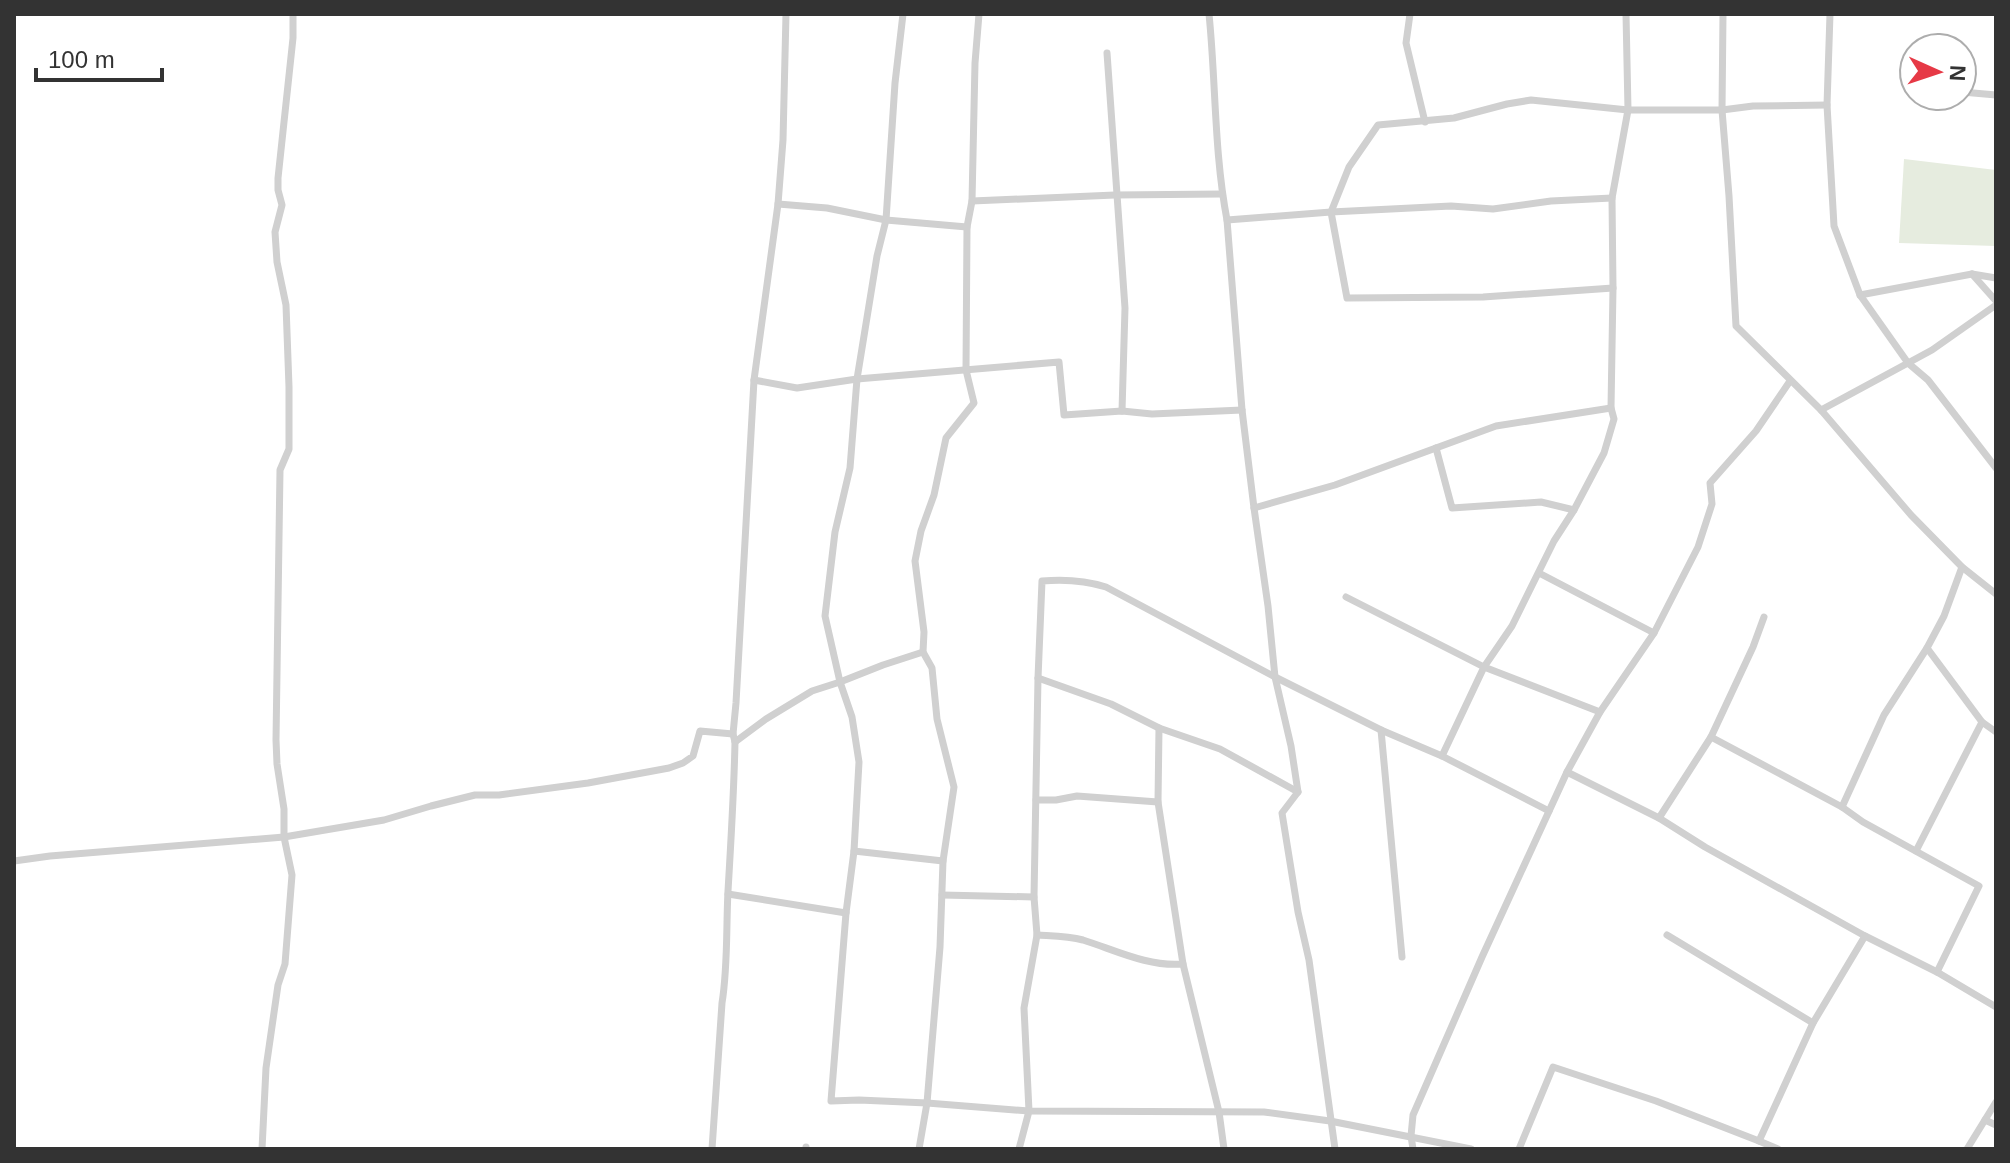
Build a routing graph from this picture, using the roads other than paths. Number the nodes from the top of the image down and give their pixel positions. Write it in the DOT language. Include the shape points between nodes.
graph roads {
  1 [pos="293,14"];
  2 [pos="786,14"];
  3 [pos="903,14"];
  4 [pos="979,14"];
  5 [pos="1209,14"];
  6 [pos="1410,14"];
  7 [pos="1626,14"];
  8 [pos="1723,14"];
  9 [pos="1830,14"];
  10 [pos="1107,53"];
  11 [pos="1827,105"];
  12 [pos="1628,110"];
  13 [pos="1722,110"];
  14 [pos="1425,122"];
  15 [pos="1222,194"];
  16 [pos="1115,195"];
  17 [pos="1612,198"];
  18 [pos="972,201"];
  19 [pos="778,204"];
  20 [pos="1331,212"];
  21 [pos="886,220"];
  22 [pos="1227,220"];
  23 [pos="967,227"];
  24 [pos="1972,274"];
  25 [pos="1996,278"];
  26 [pos="1613,288"];
  27 [pos="1860,295"];
  28 [pos="1996,303"];
  29 [pos="1908,363"];
  30 [pos="966,370"];
  31 [pos="857,379"];
  32 [pos="754,380"];
  33 [pos="1790,381"];
  34 [pos="1611,408"];
  35 [pos="1242,410"];
  36 [pos="1821,410"];
  37 [pos="1122,411"];
  38 [pos="1436,448"];
  39 [pos="1996,468"];
  40 [pos="1254,508"];
  41 [pos="1574,510"];
  42 [pos="1962,567"];
  43 [pos="1539,573"];
  44 [pos="1996,594"];
  45 [pos="1346,597"];
  46 [pos="1764,617"];
  47 [pos="1654,633"];
  48 [pos="1927,648"];
  49 [pos="923,652"];
  50 [pos="1484,667"];
  51 [pos="1275,677"];
  52 [pos="1038,678"];
  53 [pos="840,682"];
  54 [pos="1600,712"];
  55 [pos="1982,722"];
  56 [pos="1159,728"];
  57 [pos="1381,730"];
  58 [pos="1996,732"];
  59 [pos="1711,737"];
  60 [pos="734,738"];
  61 [pos="1442,756"];
  62 [pos="1567,772"];
  63 [pos="1298,792"];
  64 [pos="1036,800"];
  65 [pos="1158,802"];
  66 [pos="1842,807"];
  67 [pos="1549,811"];
  68 [pos="1659,818"];
  69 [pos="284,837"];
  70 [pos="854,851"];
  71 [pos="1916,851"];
  72 [pos="14,861"];
  73 [pos="943,861"];
  74 [pos="728,894"];
  75 [pos="942,895"];
  76 [pos="1034,897"];
  77 [pos="846,913"];
  78 [pos="1037,935"];
  79 [pos="1667,935"];
  80 [pos="1865,936"];
  81 [pos="1402,957"];
  82 [pos="1183,964"];
  83 [pos="1937,972"];
  84 [pos="1996,1007"];
  85 [pos="1813,1023"];
  86 [pos="1996,1102"];
  87 [pos="927,1103"];
  88 [pos="1029,1111"];
  89 [pos="1219,1112"];
  90 [pos="1985,1120"];
  91 [pos="1330,1121"];
  92 [pos="1996,1125"];
  93 [pos="1411,1136"];
  94 [pos="1759,1141"];
  95 [pos="262,1149"];
  96 [pos="712,1149"];
  97 [pos="919,1149"];
  98 [pos="1019,1149"];
  99 [pos="1224,1149"];
  100 [pos="1335,1149"];
  101 [pos="1413,1149"];
  102 [pos="1471,1149"];
  103 [pos="1519,1149"];
  104 [pos="1778,1149"];
  105 [pos="1967,1149"];
  1 -- 69 [label="street" via="278,178 282,205 275,232 286,305 289,387 289,449 280,470 277,639 276,740"];
  2 -- 19 [label="street"];
  3 -- 21 [label="street"];
  4 -- 18 [label="street"];
  5 -- 15 [label="street"];
  6 -- 14 [label="street" via="1406,43"];
  7 -- 12 [label="street"];
  8 -- 13 [label="street"];
  9 -- 11 [label="street"];
  10 -- 16 [label="street"];
  11 -- 13 [label="street"];
  11 -- 27 [label="street" via="1834,226"];
  12 -- 13 [label="street"];
  12 -- 14 [label="street" via="1531,100"];
  12 -- 17 [label="street"];
  13 -- 33 [label="street" via="1736,326"];
  14 -- 20 [label="street" via="1378,125 1349,167"];
  15 -- 16 [label="street"];
  15 -- 22 [label="street"];
  16 -- 18 [label="street"];
  16 -- 37 [label="street" via="1125,308"];
  17 -- 20 [label="street" via="1493,209"];
  17 -- 26 [label="street"];
  18 -- 23 [label="street"];
  19 -- 21 [label="street"];
  19 -- 32 [label="street"];
  20 -- 22 [label="street"];
  20 -- 26 [label="street" via="1347,298 1483,297"];
  21 -- 23 [label="street"];
  21 -- 31 [label="street"];
  22 -- 35 [label="street"];
  23 -- 30 [label="street"];
  24 -- 25 [label="street"];
  24 -- 27 [label="street"];
  24 -- 28 [label="street"];
  26 -- 34 [label="street"];
  27 -- 29 [label="street"];
  28 -- 29 [label="street"];
  29 -- 36 [label="street"];
  29 -- 39 [label="street" via="1928,380"];
  30 -- 31 [label="street"];
  30 -- 37 [label="street" via="1059,362 1064,415"];
  30 -- 49 [label="street" via="974,403 946,438 915,561"];
  31 -- 32 [label="street" via="797,388"];
  31 -- 53 [label="street" via="850,468 835,532 825,616"];
  32 -- 60 [label="street"];
  33 -- 36 [label="street"];
  33 -- 47 [label="street" via="1756,431 1710,483 1712,504 1698,547"];
  34 -- 38 [label="street" via="1496,426"];
  34 -- 41 [label="street" via="1614,419 1604,453"];
  35 -- 37 [label="street"];
  35 -- 40 [label="street"];
  36 -- 42 [label="street"];
  38 -- 40 [label="street"];
  38 -- 41 [label="street" via="1452,508 1541,502"];
  40 -- 51 [label="street"];
  41 -- 43 [label="street"];
  42 -- 44 [label="street"];
  42 -- 48 [label="street"];
  43 -- 47 [label="street"];
  43 -- 50 [label="street"];
  45 -- 50 [label="street"];
  46 -- 59 [label="street"];
  47 -- 54 [label="street"];
  48 -- 55 [label="street"];
  48 -- 66 [label="street" via="1884,715"];
  49 -- 53 [label="street"];
  49 -- 73 [label="street" via="932,668 937,719 954,787"];
  50 -- 54 [label="street"];
  50 -- 61 [label="street"];
  51 -- 52 [label="street" via="1106,587 1068,579 1042,581"];
  51 -- 57 [label="street"];
  51 -- 63 [label="street"];
  52 -- 56 [label="street"];
  52 -- 64 [label="street"];
  53 -- 60 [label="street" via="812,691"];
  53 -- 70 [label="street" via="859,762"];
  54 -- 62 [label="street"];
  55 -- 58 [label="street"];
  55 -- 71 [label="street"];
  56 -- 63 [label="street" via="1220,749"];
  56 -- 65 [label="street"];
  57 -- 61 [label="street"];
  57 -- 81 [label="street"];
  59 -- 66 [label="street"];
  59 -- 68 [label="street"];
  60 -- 69 [label="street" via="700,731 693,756 669,768 475,795 384,820"];
  60 -- 74 [label="street"];
  61 -- 67 [label="street"];
  62 -- 67 [label="street"];
  62 -- 68 [label="street"];
  63 -- 91 [label="street" via="1282,813 1309,960"];
  64 -- 65 [label="street" via="1077,796"];
  64 -- 76 [label="street"];
  65 -- 82 [label="street"];
  66 -- 71 [label="street"];
  67 -- 93 [label="street" via="1413,1115"];
  68 -- 80 [label="street"];
  69 -- 72 [label="street"];
  69 -- 95 [label="street" via="292,875 285,964 266,1068"];
  70 -- 73 [label="street"];
  70 -- 77 [label="street"];
  71 -- 83 [label="street" via="1979,886"];
  73 -- 75 [label="street"];
  74 -- 77 [label="street"];
  74 -- 96 [label="street"];
  75 -- 76 [label="street"];
  75 -- 87 [label="street"];
  76 -- 78 [label="street"];
  77 -- 87 [label="street" via="831,1101"];
  78 -- 82 [label="street" via="1080,939 1152,963"];
  78 -- 88 [label="street" via="1024,1008"];
  79 -- 85 [label="street"];
  80 -- 83 [label="street"];
  80 -- 85 [label="street"];
  82 -- 89 [label="street"];
  83 -- 84 [label="street"];
  85 -- 94 [label="street"];
  86 -- 90 [label="street"];
  87 -- 88 [label="street"];
  87 -- 97 [label="street"];
  88 -- 89 [label="street"];
  88 -- 98 [label="street"];
  89 -- 91 [label="street"];
  89 -- 99 [label="street"];
  90 -- 92 [label="street"];
  90 -- 105 [label="street"];
  91 -- 93 [label="street"];
  91 -- 100 [label="street"];
  93 -- 101 [label="street"];
  93 -- 102 [label="street"];
  94 -- 103 [label="street" via="1553,1067"];
  94 -- 104 [label="street"];
}
